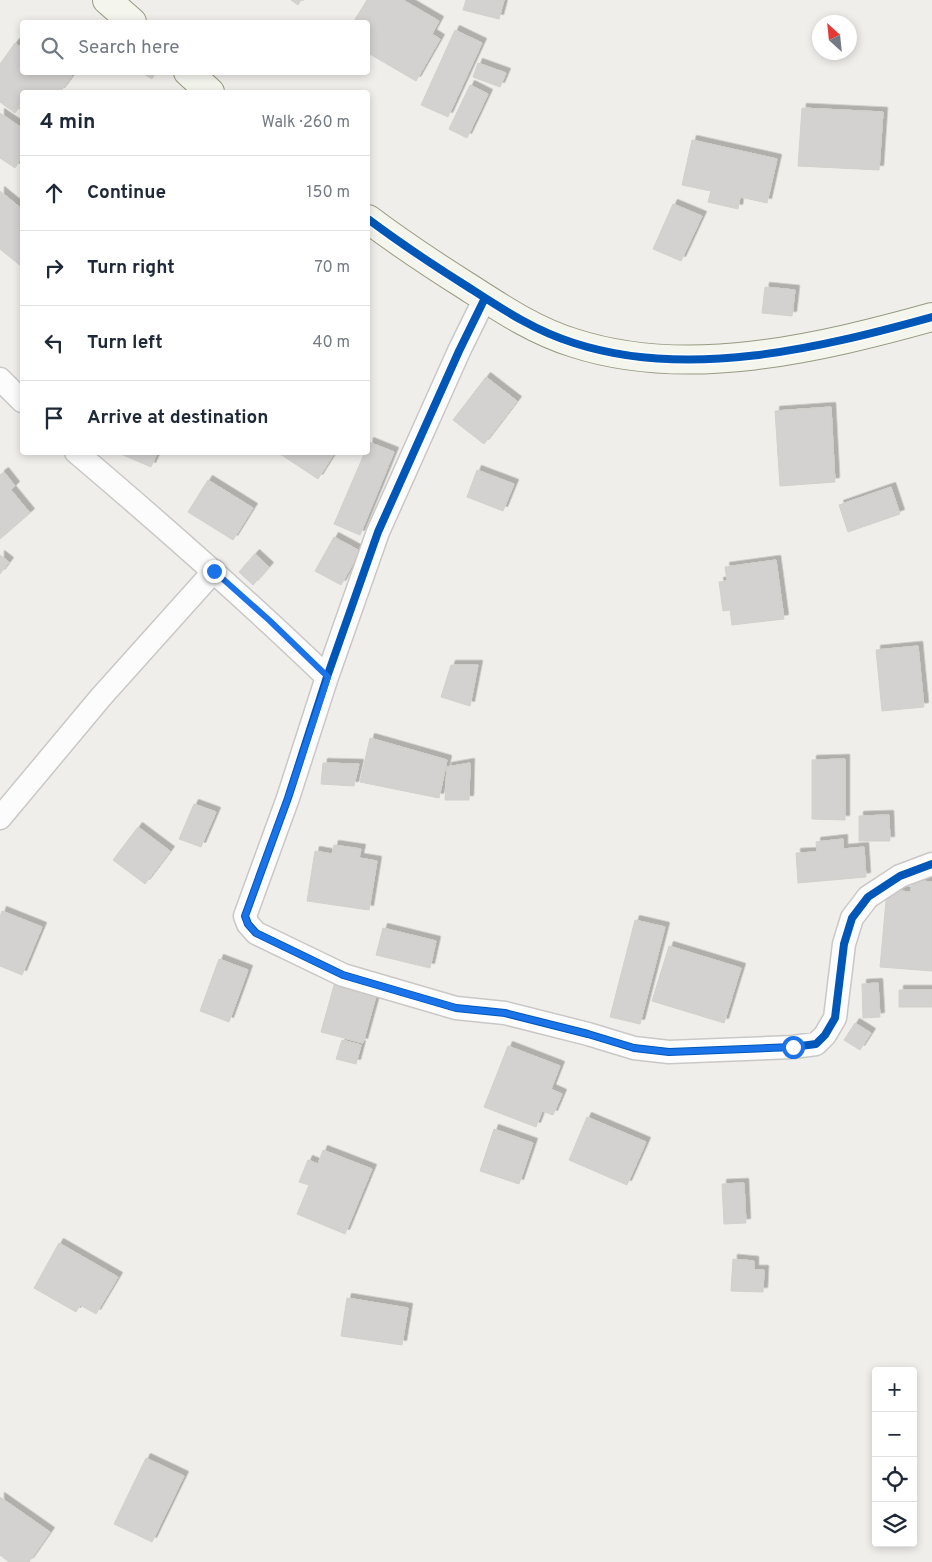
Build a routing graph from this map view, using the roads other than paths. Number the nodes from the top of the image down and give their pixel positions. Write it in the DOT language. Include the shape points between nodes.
graph roads {
  1 [pos="108,0"];
  2 [pos="130,20"];
  3 [pos="191,75"];
  4 [pos="208,90"];
  5 [pos="370,221"];
  6 [pos="485,298"];
  7 [pos="932,317"];
  8 [pos="0,379"];
  9 [pos="20,399"];
  10 [pos="79,455"];
  11 [pos="214,571"];
  12 [pos="328,677"];
  13 [pos="0,818"];
  14 [pos="932,864"];
  1 -- 2 [label="street"];
  3 -- 4 [label="street"];
  5 -- 6 [label="street"];
  6 -- 7 [label="street" via="518,320 574,343 626,356 689,360 758,355 858,338"];
  6 -- 12 [label="street" via="378,532"];
  8 -- 9 [label="street"];
  10 -- 11 [label="street"];
  11 -- 12 [label="street"];
  11 -- 13 [label="street" via="101,697"];
  12 -- 14 [label="street" via="245,916 256,933 343,975 456,1008 505,1013 634,1048 669,1052 816,1044 835,1018 844,944 852,918 868,897 900,876"];
}
